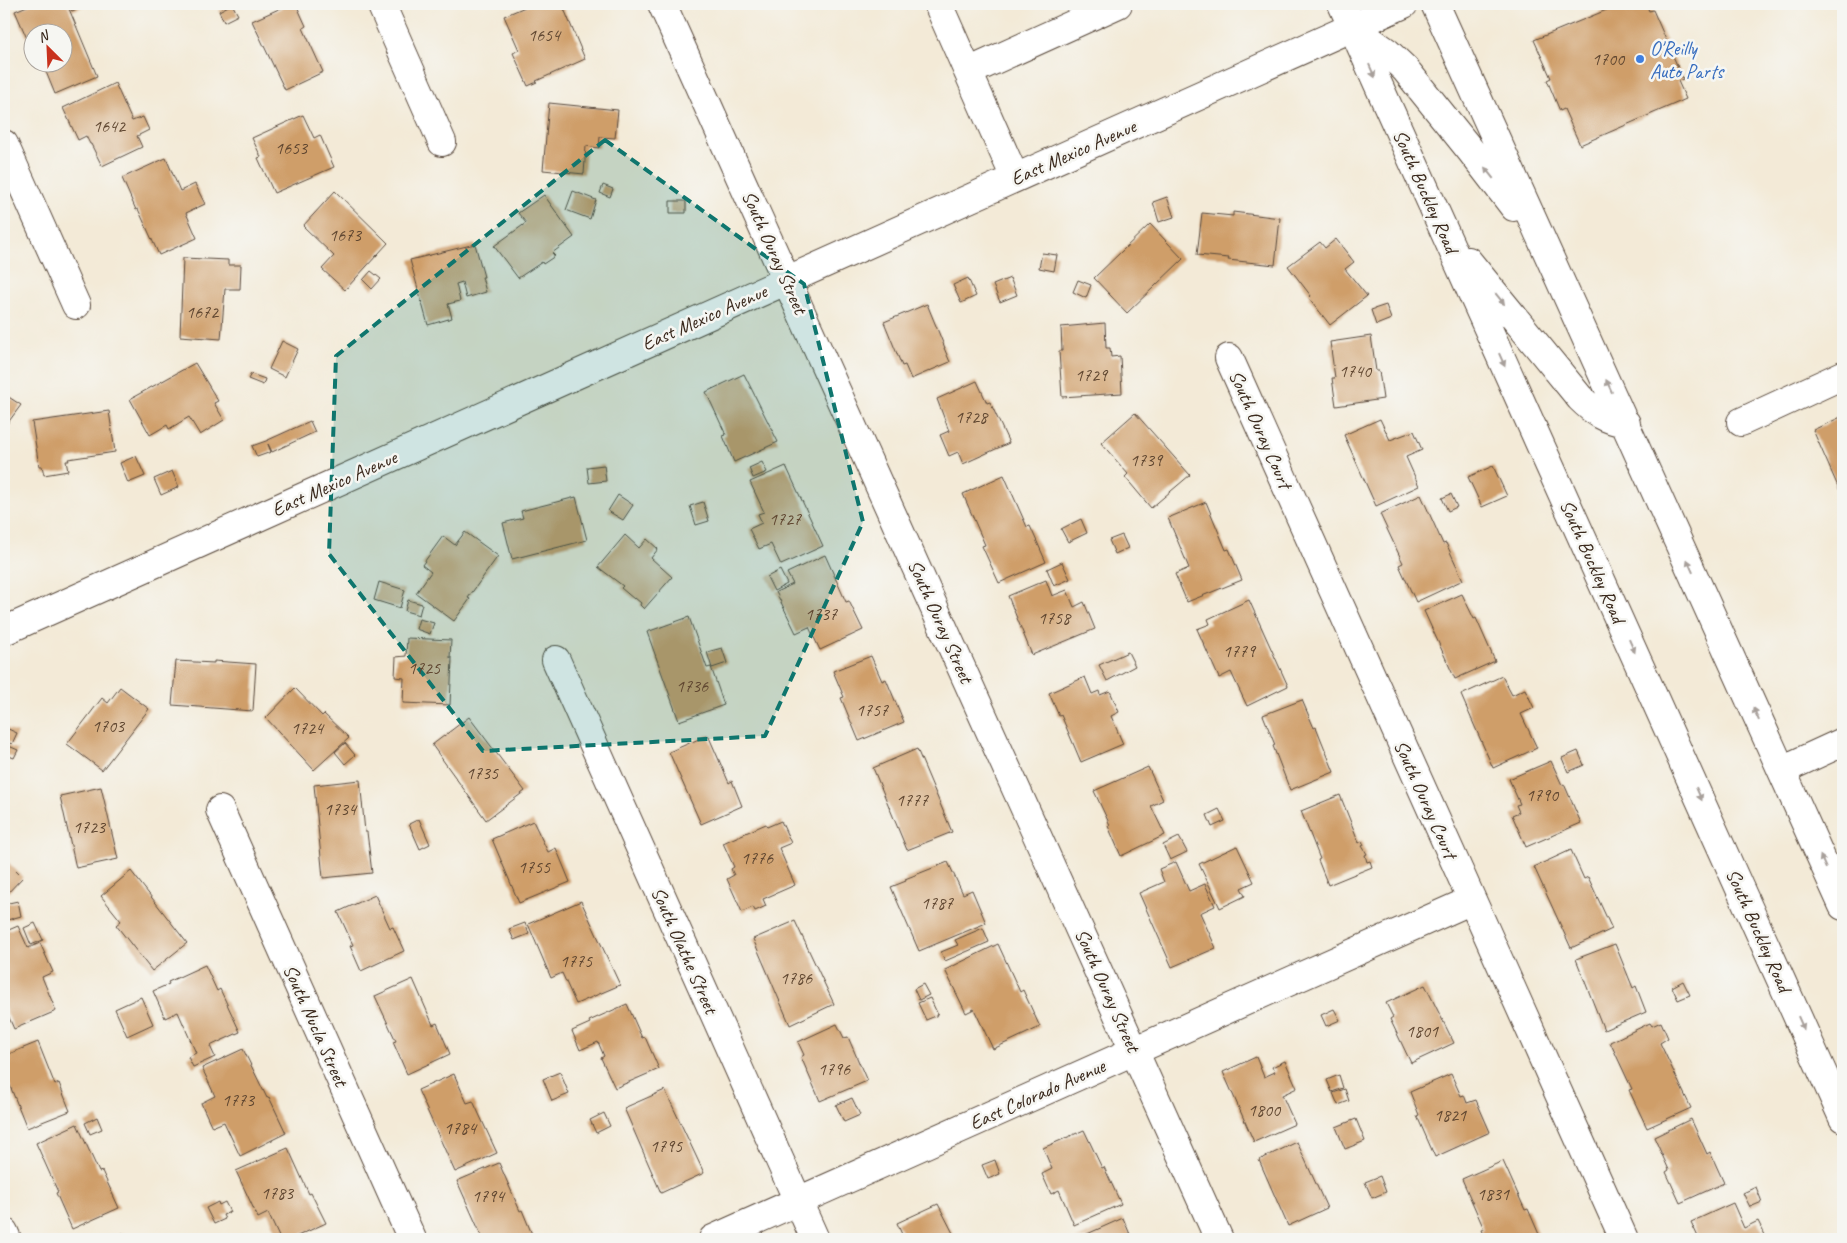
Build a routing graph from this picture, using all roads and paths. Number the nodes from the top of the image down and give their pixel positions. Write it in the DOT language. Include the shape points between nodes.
graph roads {
  1 [pos="380,4"];
  2 [pos="662,4"];
  3 [pos="938,4"];
  4 [pos="1118,4"];
  5 [pos="1404,4"];
  6 [pos="1435,4"];
  7 [pos="1347,15"];
  8 [pos="968,72"];
  9 [pos="442,142"];
  10 [pos="4,144"];
  11 [pos="1015,178"];
  12 [pos="1446,235"];
  13 [pos="1548,255"];
  14 [pos="788,280"];
  15 [pos="76,305"];
  16 [pos="1229,358"];
  17 [pos="1843,376"];
  18 [pos="1741,422"];
  19 [pos="1626,423"];
  20 [pos="4,631"];
  21 [pos="556,660"];
  22 [pos="1843,742"];
  23 [pos="1782,770"];
  24 [pos="220,810"];
  25 [pos="1472,900"];
  26 [pos="1843,906"];
  27 [pos="1134,1050"];
  28 [pos="1843,1118"];
  29 [pos="798,1201"];
  30 [pos="4,1232"];
  31 [pos="7,1239"];
  32 [pos="412,1239"];
  33 [pos="713,1239"];
  34 [pos="815,1239"];
  35 [pos="1219,1239"];
  36 [pos="1624,1239"];
  1 -- 9 [label="street"];
  2 -- 14 [label="street, South Ouray Street"];
  3 -- 8 [label="street"];
  4 -- 8 [label="street"];
  5 -- 7 [label="street, East Mexico Avenue"];
  6 -- 13 [label="street"];
  7 -- 11 [label="street, East Mexico Avenue"];
  7 -- 12 [label="street, South Buckley Road, one-way"];
  13 -- 7 [label="street, one-way" via="1500,187 1405,68"];
  8 -- 11 [label="street"];
  10 -- 15 [label="street"];
  11 -- 14 [label="street, East Mexico Avenue"];
  12 -- 19 [label="street, one-way" via="1580,398 1606,418"];
  12 -- 28 [label="street, South Buckley Road, one-way"];
  19 -- 13 [label="street, one-way"];
  14 -- 20 [label="street, East Mexico Avenue"];
  14 -- 27 [label="street, South Ouray Street"];
  16 -- 25 [label="street, South Ouray Court"];
  17 -- 18 [label="street"];
  23 -- 19 [label="street, one-way"];
  21 -- 29 [label="street, South Olathe Street"];
  22 -- 23 [label="street"];
  26 -- 23 [label="street, one-way"];
  24 -- 32 [label="street, South Nucla Street"];
  25 -- 27 [label="street, East Colorado Avenue"];
  25 -- 36 [label="street, South Ouray Court"];
  27 -- 29 [label="street, East Colorado Avenue"];
  27 -- 35 [label="street, South Ouray Street"];
  29 -- 33 [label="street, East Colorado Avenue"];
  29 -- 34 [label="street, South Olathe Street"];
  30 -- 31 [label="street"];
}
